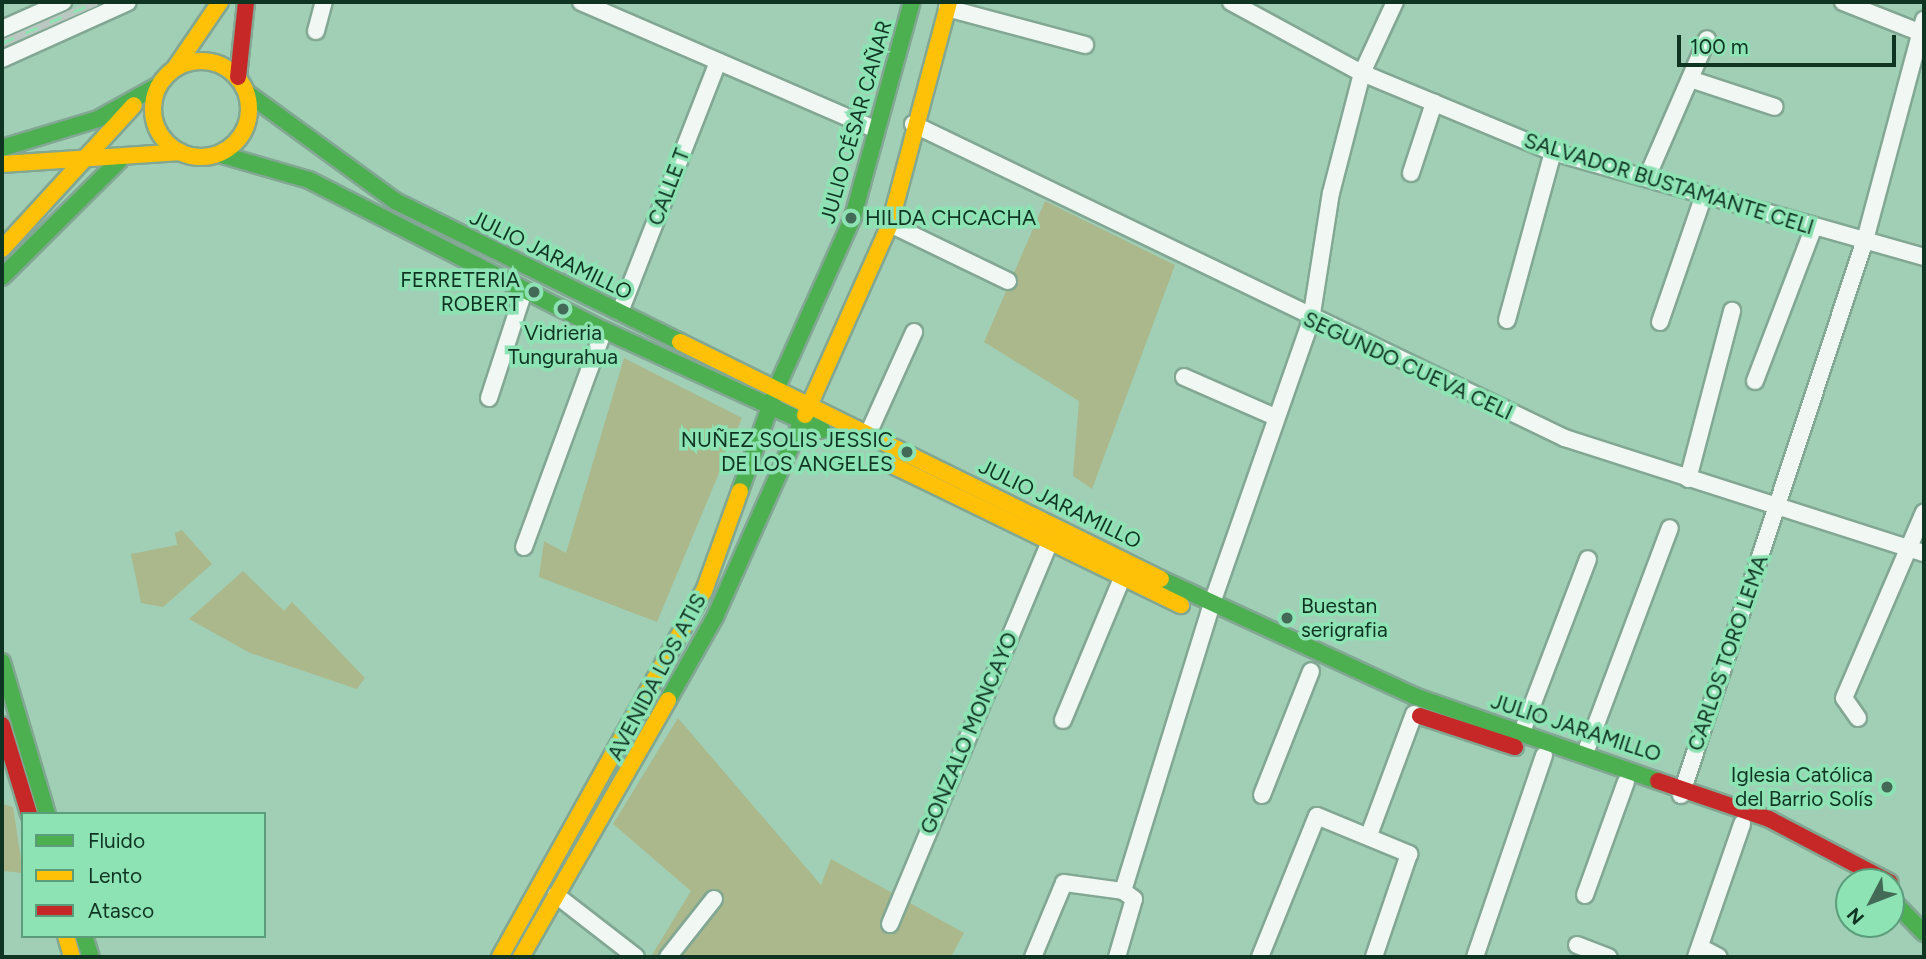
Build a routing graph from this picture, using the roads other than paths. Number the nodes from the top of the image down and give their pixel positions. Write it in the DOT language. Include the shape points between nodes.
graph roads {
  1 [pos="63,2"];
  2 [pos="128,2"];
  3 [pos="220,2"];
  4 [pos="246,2"];
  5 [pos="324,2"];
  6 [pos="581,2"];
  7 [pos="912,2"];
  8 [pos="1231,2"];
  9 [pos="1395,2"];
  10 [pos="1843,2"];
  11 [pos="948,5"];
  12 [pos="2,29"];
  13 [pos="1923,29"];
  14 [pos="316,30"];
  15 [pos="1707,40"];
  16 [pos="1085,45"];
  17 [pos="2,59"];
  18 [pos="718,62"];
  19 [pos="175,68"];
  20 [pos="1362,73"];
  21 [pos="238,77"];
  22 [pos="1690,79"];
  23 [pos="159,85"];
  24 [pos="247,93"];
  25 [pos="1434,103"];
  26 [pos="134,104"];
  27 [pos="1775,107"];
  28 [pos="913,124"];
  29 [pos="874,129"];
  30 [pos="2,148"];
  31 [pos="181,152"];
  32 [pos="1553,152"];
  33 [pos="219,154"];
  34 [pos="120,160"];
  35 [pos="78,161"];
  36 [pos="2,164"];
  37 [pos="1411,173"];
  38 [pos="1648,175"];
  39 [pos="1703,198"];
  40 [pos="890,224"];
  41 [pos="1812,229"];
  42 [pos="1865,240"];
  43 [pos="2,249"];
  44 [pos="1924,257"];
  45 [pos="2,277"];
  46 [pos="1008,281"];
  47 [pos="524,291"];
  48 [pos="1732,311"];
  49 [pos="620,312"];
  50 [pos="1311,320"];
  51 [pos="1507,320"];
  52 [pos="1660,322"];
  53 [pos="604,330"];
  54 [pos="914,332"];
  55 [pos="1184,377"];
  56 [pos="1755,382"];
  57 [pos="777,387"];
  58 [pos="489,398"];
  59 [pos="772,407"];
  60 [pos="806,413"];
  61 [pos="1275,417"];
  62 [pos="867,434"];
  63 [pos="1688,479"];
  64 [pos="1777,506"];
  65 [pos="1924,512"];
  66 [pos="1670,528"];
  67 [pos="1049,542"];
  68 [pos="524,548"];
  69 [pos="1921,552"];
  70 [pos="1588,559"];
  71 [pos="1122,578"];
  72 [pos="1212,611"];
  73 [pos="2,662"];
  74 [pos="1311,671"];
  75 [pos="1332,680"];
  76 [pos="1364,694"];
  77 [pos="1414,714"];
  78 [pos="1858,718"];
  79 [pos="1063,720"];
  80 [pos="2,725"];
  81 [pos="1522,733"];
  82 [pos="1586,751"];
  83 [pos="1544,755"];
  84 [pos="1626,782"];
  85 [pos="1682,792"];
  86 [pos="1262,795"];
  87 [pos="28,812"];
  88 [pos="46,812"];
  89 [pos="1742,824"];
  90 [pos="1369,835"];
  91 [pos="1862,868"];
  92 [pos="1835,870"];
  93 [pos="1123,891"];
  94 [pos="1905,894"];
  95 [pos="556,895"];
  96 [pos="1586,895"];
  97 [pos="714,899"];
  98 [pos="1924,908"];
  99 [pos="1905,912"];
  100 [pos="890,924"];
  101 [pos="1923,928"];
  102 [pos="67,938"];
  103 [pos="85,938"];
  104 [pos="1577,945"];
  105 [pos="1698,952"];
  106 [pos="72,957"];
  107 [pos="90,957"];
  108 [pos="500,957"];
  109 [pos="521,957"];
  110 [pos="636,957"];
  111 [pos="668,957"];
  112 [pos="1033,957"];
  113 [pos="1117,957"];
  114 [pos="1260,957"];
  115 [pos="1374,957"];
  116 [pos="1475,957"];
  117 [pos="1609,957"];
  118 [pos="1719,957"];
  1 -- 12 [label="street"];
  2 -- 17 [label="street"];
  3 -- 19 [label="main road"];
  4 -- 21 [label="main road"];
  5 -- 14 [label="street"];
  6 -- 18 [label="street"];
  7 -- 29 [label="main road, JULIO CÉSAR CAÑAR"];
  8 -- 20 [label="street, SALVADOR BUSTAMANTE CELI"];
  9 -- 20 [label="street"];
  10 -- 13 [label="street"];
  11 -- 16 [label="street"];
  11 -- 28 [label="main road"];
  13 -- 42 [label="street"];
  15 -- 22 [label="street"];
  18 -- 29 [label="street"];
  18 -- 49 [label="street, CALLE T"];
  19 -- 21 [label="main road" via="208,61"];
  19 -- 23 [label="main road"];
  20 -- 25 [label="street, SALVADOR BUSTAMANTE CELI"];
  20 -- 50 [label="street" via="1331,193"];
  21 -- 24 [label="main road, JULIO JARAMILLO"];
  22 -- 27 [label="street"];
  22 -- 38 [label="street"];
  23 -- 26 [label="main road"];
  23 -- 31 [label="main road" via="154,116 168,143"];
  24 -- 33 [label="main road" via="245,129"];
  24 -- 49 [label="main road, JULIO JARAMILLO" via="395,201"];
  25 -- 32 [label="street, SALVADOR BUSTAMANTE CELI"];
  25 -- 37 [label="street"];
  26 -- 30 [label="main road" via="43,140"];
  26 -- 35 [label="main road"];
  28 -- 40 [label="main road"];
  28 -- 50 [label="street, SEGUNDO CUEVA CELI"];
  29 -- 57 [label="main road, JULIO CÉSAR CAÑAR" via="853,217"];
  31 -- 33 [label="main road, JULIO JARAMILLO"];
  31 -- 34 [label="main road, JULIO JARAMILLO"];
  32 -- 38 [label="street, SALVADOR BUSTAMANTE CELI"];
  32 -- 51 [label="street"];
  33 -- 47 [label="main road, JULIO JARAMILLO" via="309,180"];
  34 -- 35 [label="main road, JULIO JARAMILLO"];
  34 -- 45 [label="main road"];
  35 -- 36 [label="main road, JULIO JARAMILLO"];
  35 -- 43 [label="main road"];
  38 -- 39 [label="street, SALVADOR BUSTAMANTE CELI"];
  39 -- 41 [label="street, SALVADOR BUSTAMANTE CELI"];
  39 -- 52 [label="street"];
  40 -- 46 [label="street"];
  40 -- 60 [label="main road"];
  41 -- 42 [label="street, SALVADOR BUSTAMANTE CELI"];
  41 -- 56 [label="street"];
  42 -- 44 [label="street, SALVADOR BUSTAMANTE CELI"];
  42 -- 64 [label="street, CARLOS TORO LEMA"];
  47 -- 53 [label="main road, JULIO JARAMILLO"];
  47 -- 58 [label="street"];
  48 -- 63 [label="street"];
  49 -- 57 [label="main road, JULIO JARAMILLO"];
  50 -- 61 [label="street"];
  50 -- 63 [label="street, SEGUNDO CUEVA CELI" via="1565,438"];
  53 -- 59 [label="main road, JULIO JARAMILLO"];
  53 -- 68 [label="street"];
  54 -- 62 [label="street"];
  55 -- 61 [label="street"];
  57 -- 59 [label="main road, JULIO CÉSAR CAÑAR"];
  57 -- 60 [label="main road, JULIO JARAMILLO"];
  59 -- 60 [label="main road, JULIO JARAMILLO"];
  59 -- 108 [label="main road, AVENIDA LOS ATIS" via="729,531 671,658"];
  60 -- 62 [label="main road, JULIO JARAMILLO"];
  60 -- 67 [label="main road, JULIO JARAMILLO"];
  60 -- 95 [label="main road, AVENIDA LOS ATIS" via="682,681"];
  61 -- 72 [label="street"];
  62 -- 72 [label="main road, JULIO JARAMILLO"];
  63 -- 64 [label="street, SEGUNDO CUEVA CELI"];
  64 -- 69 [label="street, SEGUNDO CUEVA CELI"];
  64 -- 85 [label="street, CARLOS TORO LEMA"];
  65 -- 69 [label="street"];
  66 -- 82 [label="street"];
  67 -- 71 [label="main road, JULIO JARAMILLO"];
  67 -- 100 [label="street, GONZALO MONCAYO"];
  69 -- 78 [label="street" via="1844,698"];
  70 -- 81 [label="street"];
  71 -- 72 [label="main road, JULIO JARAMILLO"];
  71 -- 79 [label="street"];
  72 -- 74 [label="main road, JULIO JARAMILLO"];
  72 -- 81 [label="main road, JULIO JARAMILLO" via="1370,679"];
  72 -- 93 [label="street"];
  73 -- 88 [label="main road"];
  74 -- 75 [label="main road, JULIO JARAMILLO"];
  74 -- 86 [label="street"];
  76 -- 77 [label="main road, JULIO JARAMILLO"];
  77 -- 83 [label="main road, JULIO JARAMILLO"];
  77 -- 90 [label="street"];
  80 -- 87 [label="main road"];
  81 -- 82 [label="main road, JULIO JARAMILLO"];
  82 -- 85 [label="main road, JULIO JARAMILLO"];
  83 -- 84 [label="main road, JULIO JARAMILLO"];
  83 -- 116 [label="street"];
  84 -- 85 [label="main road, JULIO JARAMILLO"];
  84 -- 96 [label="street"];
  85 -- 89 [label="main road, JULIO JARAMILLO"];
  85 -- 91 [label="main road, JULIO JARAMILLO" via="1769,819"];
  89 -- 92 [label="main road, JULIO JARAMILLO"];
  89 -- 105 [label="street"];
  90 -- 114 [label="street" via="1317,816"];
  90 -- 115 [label="street" via="1409,854"];
  93 -- 112 [label="street" via="1064,883"];
  93 -- 113 [label="street" via="1134,900"];
  94 -- 98 [label="main road, JULIO JARAMILLO"];
  95 -- 109 [label="main road, AVENIDA LOS ATIS"];
  95 -- 110 [label="street"];
  97 -- 111 [label="street"];
  99 -- 101 [label="main road"];
  102 -- 106 [label="main road"];
  103 -- 107 [label="main road"];
  104 -- 117 [label="street"];
  105 -- 118 [label="street"];
}
